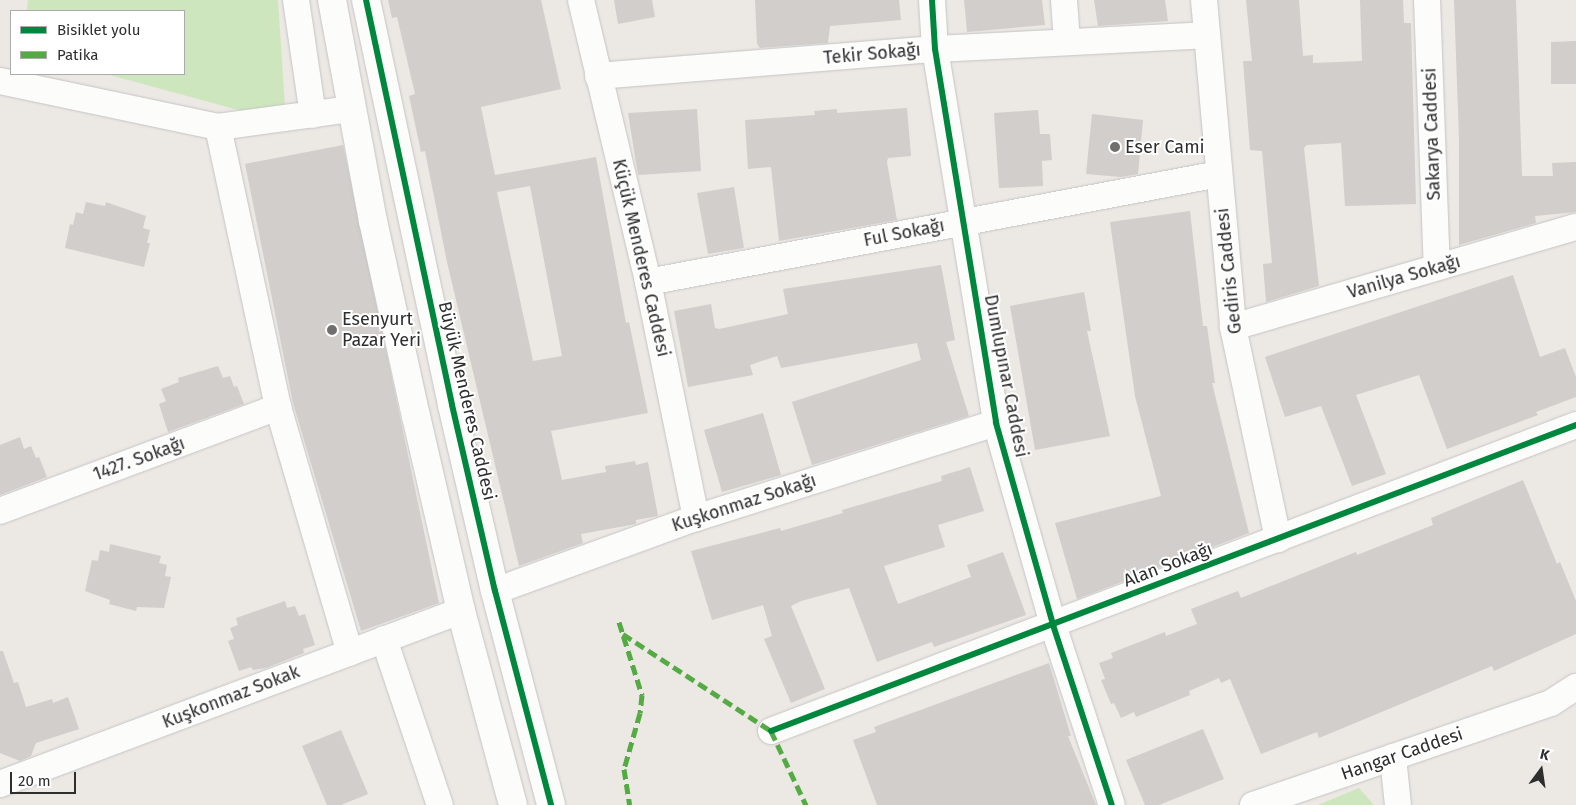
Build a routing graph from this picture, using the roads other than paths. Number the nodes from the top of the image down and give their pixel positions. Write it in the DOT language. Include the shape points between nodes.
graph roads {
  1 [pos="296,0"];
  2 [pos="332,0"];
  3 [pos="366,0"];
  4 [pos="582,0"];
  5 [pos="932,0"];
  6 [pos="1064,0"];
  7 [pos="1204,0"];
  8 [pos="1427,0"];
  9 [pos="1207,35"];
  10 [pos="1067,42"];
  11 [pos="936,48"];
  12 [pos="598,76"];
  13 [pos="0,81"];
  14 [pos="352,109"];
  15 [pos="313,115"];
  16 [pos="218,128"];
  17 [pos="1219,174"];
  18 [pos="962,222"];
  19 [pos="1576,227"];
  20 [pos="1437,267"];
  21 [pos="648,282"];
  22 [pos="1233,327"];
  23 [pos="278,407"];
  24 [pos="996,423"];
  25 [pos="1576,425"];
  26 [pos="0,510"];
  27 [pos="696,518"];
  28 [pos="1278,539"];
  29 [pos="495,591"];
  30 [pos="461,610"];
  31 [pos="1054,625"];
  32 [pos="384,640"];
  33 [pos="350,653"];
  34 [pos="1576,688"];
  35 [pos="1563,704"];
  36 [pos="771,731"];
  37 [pos="1393,757"];
  38 [pos="0,784"];
  39 [pos="440,805"];
  40 [pos="513,805"];
  41 [pos="551,805"];
  42 [pos="1112,805"];
  43 [pos="1253,805"];
  44 [pos="1398,805"];
  1 -- 15 [label="street"];
  2 -- 14 [label="street"];
  3 -- 29 [label="street, Büyük Menderes Caddesi" via="409,211"];
  4 -- 12 [label="street, Küçük Menderes Caddesi"];
  5 -- 11 [label="street, Dumlupınar Caddesi"];
  6 -- 10 [label="street"];
  7 -- 9 [label="street, Gediris Caddesi"];
  8 -- 20 [label="street, Sakarya Caddesi"];
  9 -- 10 [label="street, Tekir Sokağı"];
  9 -- 17 [label="street, Gediris Caddesi"];
  10 -- 11 [label="street, Tekir Sokağı"];
  11 -- 12 [label="street, Tekir Sokağı"];
  11 -- 18 [label="street, Dumlupınar Caddesi"];
  12 -- 21 [label="street, Küçük Menderes Caddesi"];
  13 -- 16 [label="street"];
  14 -- 15 [label="street"];
  14 -- 30 [label="street" via="373,220"];
  15 -- 16 [label="street"];
  16 -- 23 [label="street"];
  17 -- 18 [label="street, Ful Sokağı"];
  17 -- 22 [label="street, Gediris Caddesi"];
  18 -- 21 [label="street, Ful Sokağı"];
  18 -- 24 [label="street, Dumlupınar Caddesi"];
  19 -- 20 [label="street, Vanilya Sokağı"];
  20 -- 22 [label="street, Vanilya Sokağı"];
  21 -- 27 [label="street, Küçük Menderes Caddesi"];
  22 -- 28 [label="street, Gediris Caddesi"];
  23 -- 26 [label="street, 1427. Sokağı"];
  23 -- 33 [label="street"];
  24 -- 27 [label="street, Kuşkonmaz Sokağı"];
  24 -- 31 [label="street, Dumlupınar Caddesi"];
  25 -- 28 [label="street, Alan Sokağı"];
  27 -- 29 [label="street, Kuşkonmaz Sokağı"];
  28 -- 31 [label="street, Alan Sokağı"];
  29 -- 41 [label="street, Büyük Menderes Caddesi"];
  30 -- 32 [label="street, Kuşkonmaz Sokak"];
  30 -- 40 [label="street"];
  31 -- 36 [label="street, Alan Sokağı"];
  31 -- 42 [label="street, Dumlupınar Caddesi"];
  32 -- 33 [label="street, Kuşkonmaz Sokak"];
  32 -- 39 [label="street"];
  33 -- 38 [label="street, Kuşkonmaz Sokak"];
  34 -- 35 [label="street, Hangar Caddesi"];
  35 -- 37 [label="street, Hangar Caddesi"];
  37 -- 43 [label="street, Hangar Caddesi"];
  37 -- 44 [label="street"];
}
